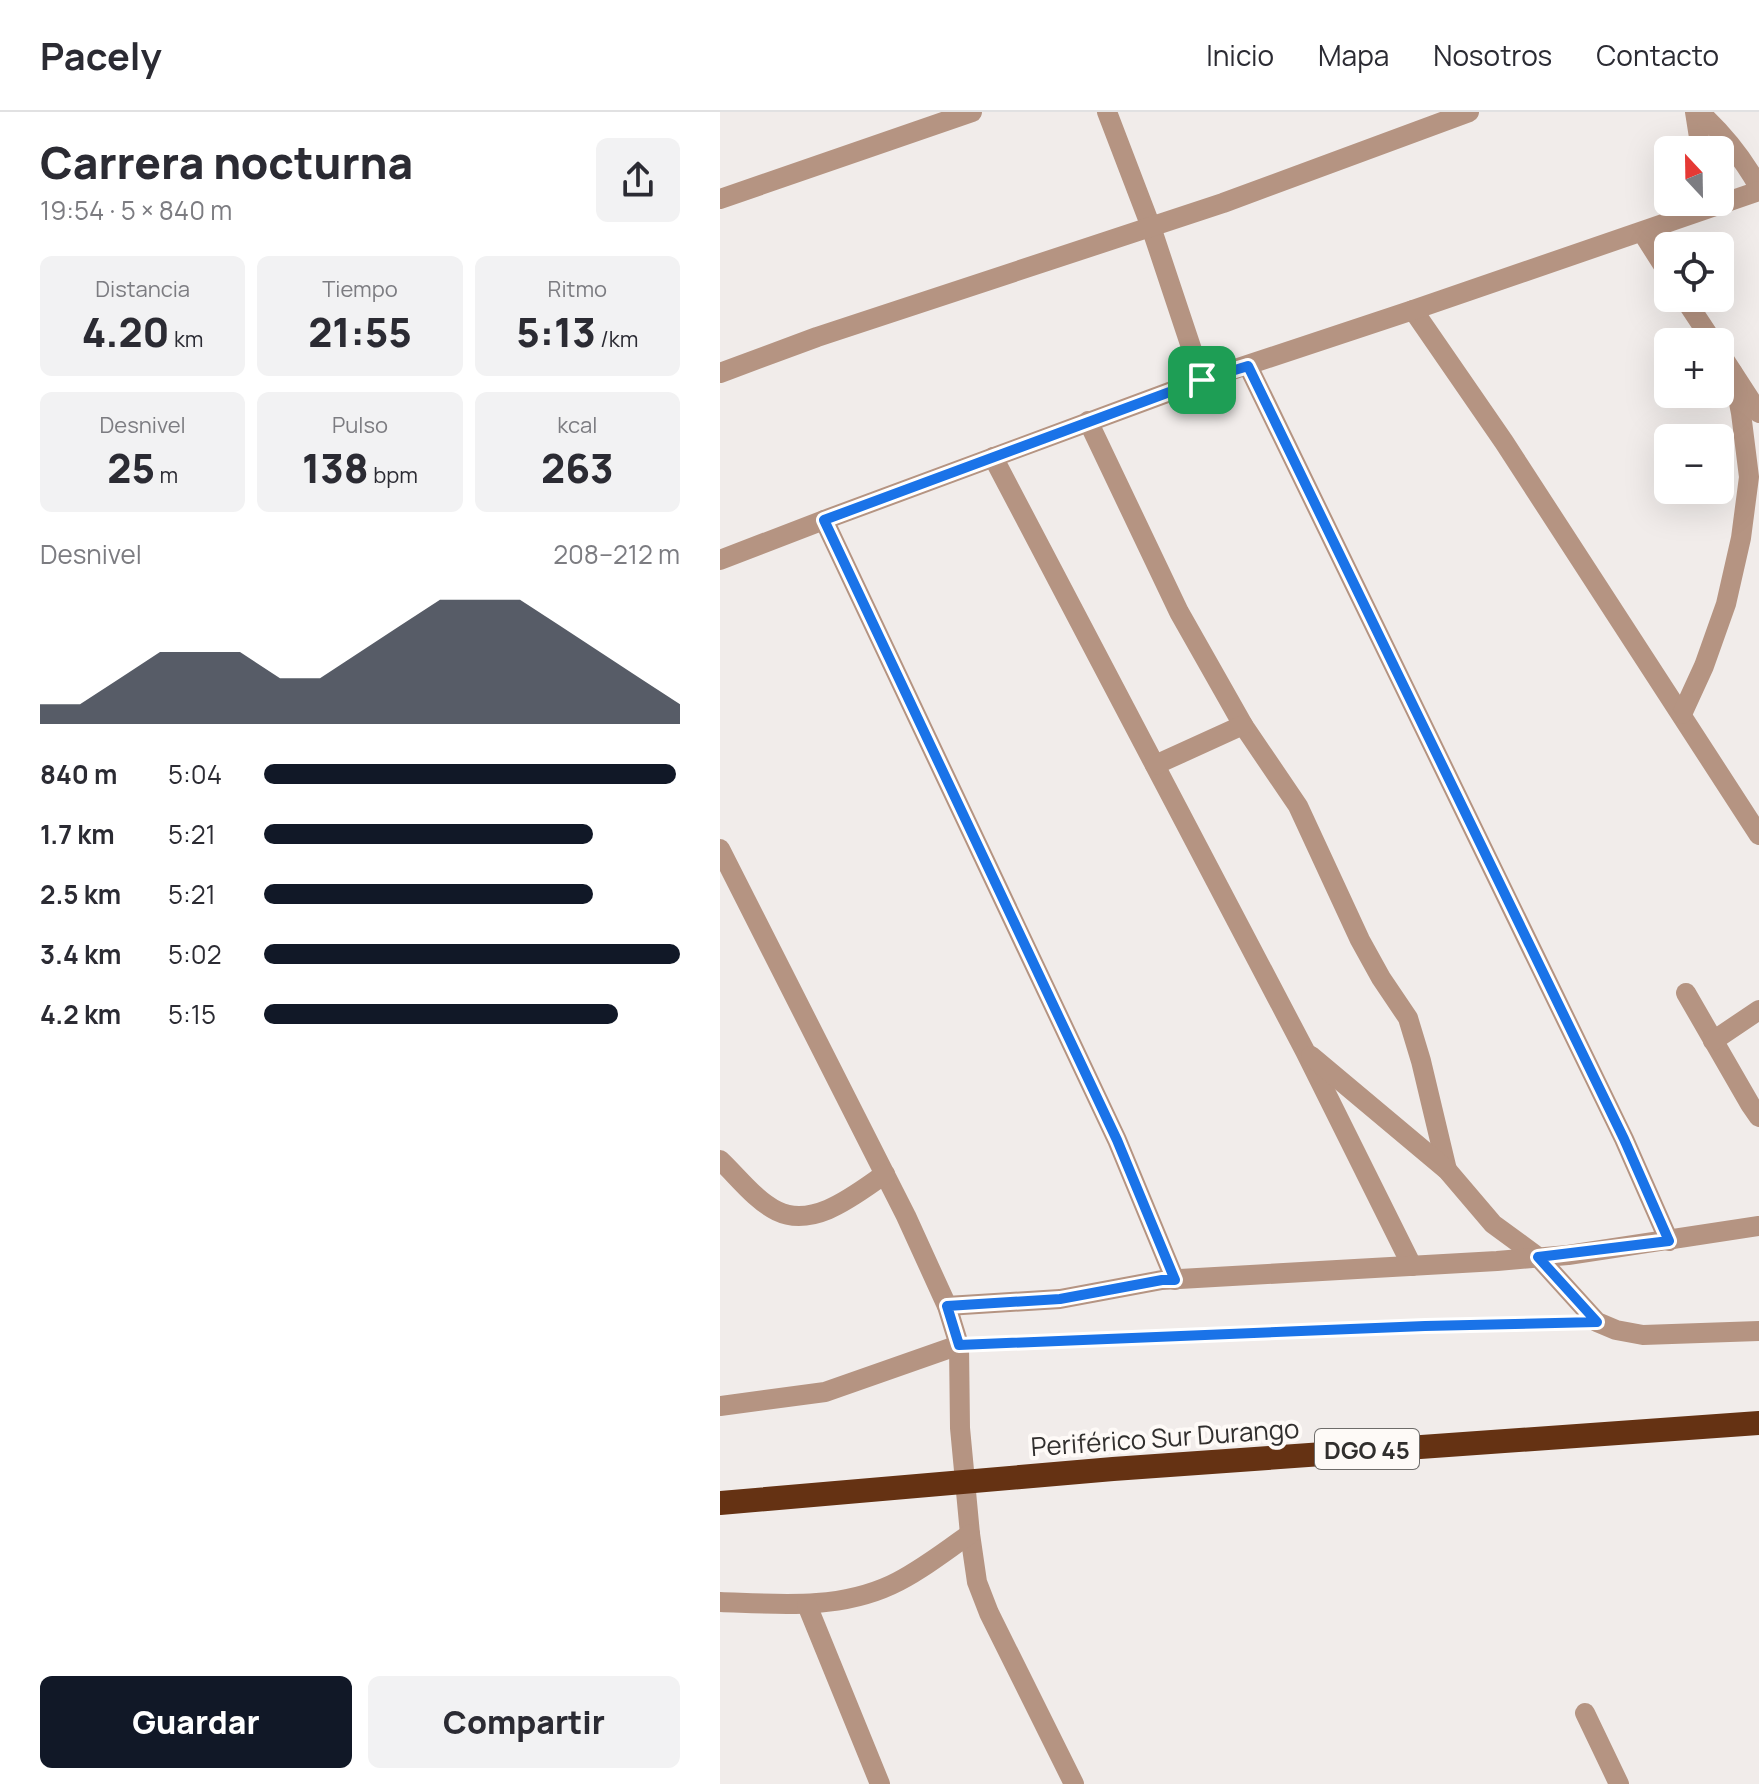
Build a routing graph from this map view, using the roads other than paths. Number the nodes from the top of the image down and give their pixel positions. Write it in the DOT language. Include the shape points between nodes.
graph roads {
  1 [pos="972,112"];
  2 [pos="1107,112"];
  3 [pos="1469,112"];
  4 [pos="1697,112"];
  5 [pos="1700,136"];
  6 [pos="1759,189"];
  7 [pos="1734,197"];
  8 [pos="720,199"];
  9 [pos="1682,216"];
  10 [pos="1151,227"];
  11 [pos="1642,232"];
  12 [pos="1654,251"];
  13 [pos="1413,310"];
  14 [pos="1248,366"];
  15 [pos="720,373"];
  16 [pos="1734,375"];
  17 [pos="1734,378"];
  18 [pos="1202,380"];
  19 [pos="1759,413"];
  20 [pos="1088,421"];
  21 [pos="993,457"];
  22 [pos="824,520"];
  23 [pos="720,560"];
  24 [pos="1682,714"];
  25 [pos="1243,725"];
  26 [pos="1155,765"];
  27 [pos="1759,835"];
  28 [pos="720,849"];
  29 [pos="1686,993"];
  30 [pos="1759,1010"];
  31 [pos="1713,1041"];
  32 [pos="1305,1051"];
  33 [pos="1759,1117"];
  34 [pos="720,1160"];
  35 [pos="1447,1170"];
  36 [pos="885,1174"];
  37 [pos="1759,1226"];
  38 [pos="1669,1241"];
  39 [pos="1538,1257"];
  40 [pos="1412,1266"];
  41 [pos="1175,1280"];
  42 [pos="947,1306"];
  43 [pos="1759,1331"];
  44 [pos="959,1345"];
  45 [pos="720,1406"];
  46 [pos="1759,1423"];
  47 [pos="720,1503"];
  48 [pos="970,1534"];
  49 [pos="720,1602"];
  50 [pos="807,1605"];
  51 [pos="1585,1713"];
  52 [pos="880,1784"];
  53 [pos="1074,1784"];
  54 [pos="1619,1784"];
  1 -- 8 [label="street"];
  2 -- 10 [label="street"];
  3 -- 10 [label="street"];
  4 -- 5 [label="street"];
  4 -- 6 [label="street" via="1730,143"];
  6 -- 7 [label="street"];
  9 -- 11 [label="street"];
  10 -- 15 [label="street"];
  10 -- 18 [label="street"];
  11 -- 12 [label="street"];
  11 -- 13 [label="street"];
  13 -- 14 [label="street"];
  13 -- 24 [label="street"];
  14 -- 18 [label="street"];
  14 -- 38 [label="street"];
  16 -- 19 [label="street"];
  17 -- 24 [label="street" via="1749,477 1741,538 1726,604"];
  18 -- 20 [label="street"];
  20 -- 21 [label="street"];
  20 -- 25 [label="street" via="1179,612"];
  21 -- 22 [label="street"];
  21 -- 26 [label="street"];
  22 -- 23 [label="street"];
  22 -- 41 [label="street" via="1117,1140"];
  24 -- 27 [label="street"];
  25 -- 26 [label="street"];
  25 -- 35 [label="street" via="1298,806 1360,940 1408,1018"];
  26 -- 32 [label="street"];
  28 -- 36 [label="street"];
  29 -- 31 [label="street"];
  30 -- 31 [label="street"];
  31 -- 33 [label="street"];
  32 -- 35 [label="street"];
  32 -- 40 [label="street"];
  34 -- 36 [label="street" via="778,1212 805,1216 838,1206"];
  35 -- 39 [label="street" via="1493,1224"];
  36 -- 42 [label="street"];
  37 -- 38 [label="street"];
  38 -- 39 [label="street"];
  39 -- 40 [label="street"];
  39 -- 43 [label="street" via="1597,1322 1616,1330 1643,1335"];
  40 -- 41 [label="street"];
  41 -- 42 [label="street" via="1060,1299"];
  42 -- 44 [label="street"];
  44 -- 45 [label="street" via="825,1392"];
  44 -- 48 [label="street"];
  46 -- 47 [label="highway, Periférico Sur Durango / DGO 45"];
  48 -- 50 [label="street" via="891,1585 846,1600"];
  48 -- 53 [label="street" via="977,1582 989,1613"];
  49 -- 50 [label="street"];
  50 -- 52 [label="street"];
  51 -- 54 [label="street"];
}
